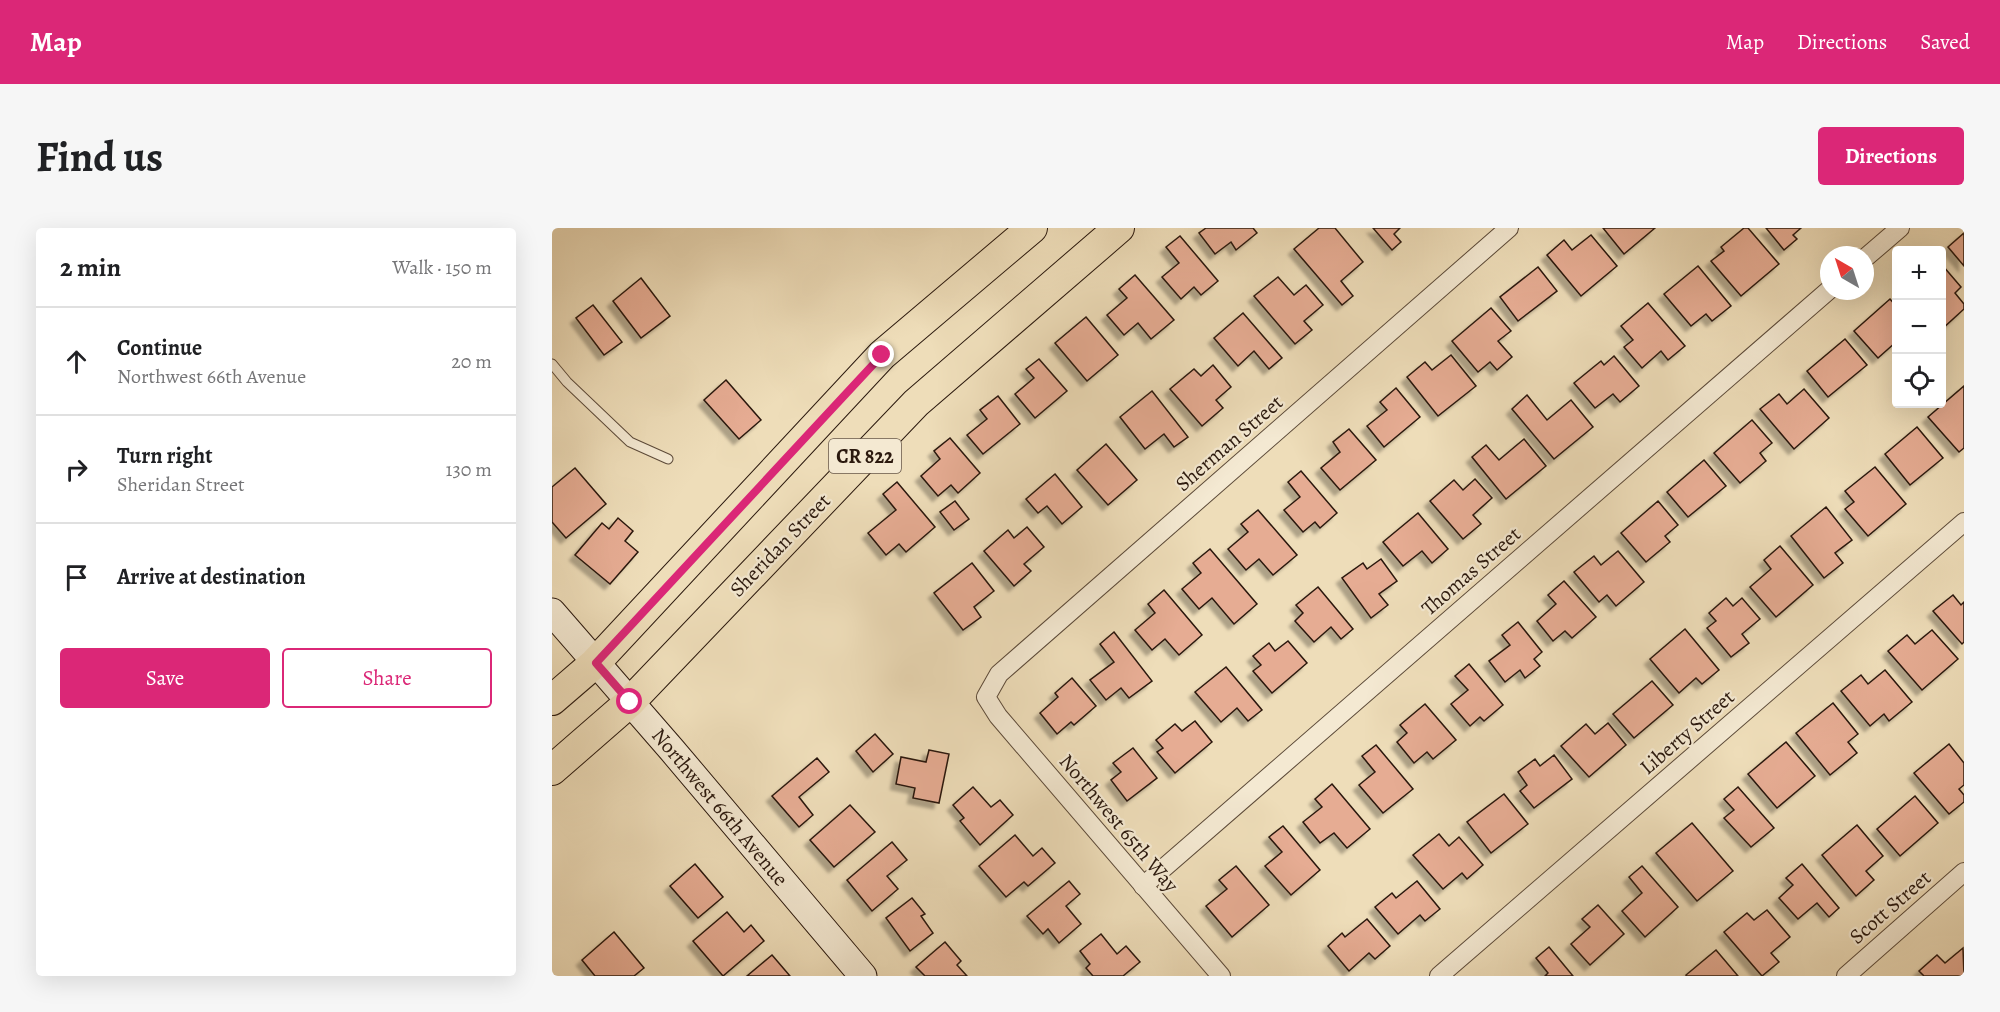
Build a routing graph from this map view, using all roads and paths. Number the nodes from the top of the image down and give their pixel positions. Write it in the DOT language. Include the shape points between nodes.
graph roads {
  1 [pos="1032,228"];
  2 [pos="1119,228"];
  3 [pos="1509,228"];
  4 [pos="1900,228"];
  5 [pos="1874,250"];
  6 [pos="1820,298"];
  7 [pos="552,364"];
  8 [pos="668,459"];
  9 [pos="1964,522"];
  10 [pos="552,612"];
  11 [pos="596,663"];
  12 [pos="986,697"];
  13 [pos="552,700"];
  14 [pos="630,702"];
  15 [pos="552,770"];
  16 [pos="1964,872"];
  17 [pos="1143,886"];
  18 [pos="863,976"];
  19 [pos="1221,976"];
  20 [pos="1439,976"];
  21 [pos="1846,976"];
  1 -- 11 [label="main road, CR 822" via="882,355"];
  2 -- 14 [label="main road, Sheridan Street / CR 822" via="916,403"];
  3 -- 12 [label="street, Sherman Street" via="999,674"];
  4 -- 5 [label="street"];
  6 -- 17 [label="street, Thomas Street"];
  7 -- 8 [label="lane" via="630,442"];
  9 -- 20 [label="street, Liberty Street"];
  10 -- 11 [label="street, Northwest 66th Avenue"];
  11 -- 13 [label="main road, CR 822"];
  11 -- 14 [label="street, Northwest 66th Avenue"];
  12 -- 17 [label="street, Northwest 65th Way"];
  14 -- 15 [label="main road, Sheridan Street / CR 822"];
  14 -- 18 [label="street, Northwest 66th Avenue"];
  16 -- 21 [label="street, Scott Street"];
  17 -- 19 [label="street, Northwest 65th Way"];
}
